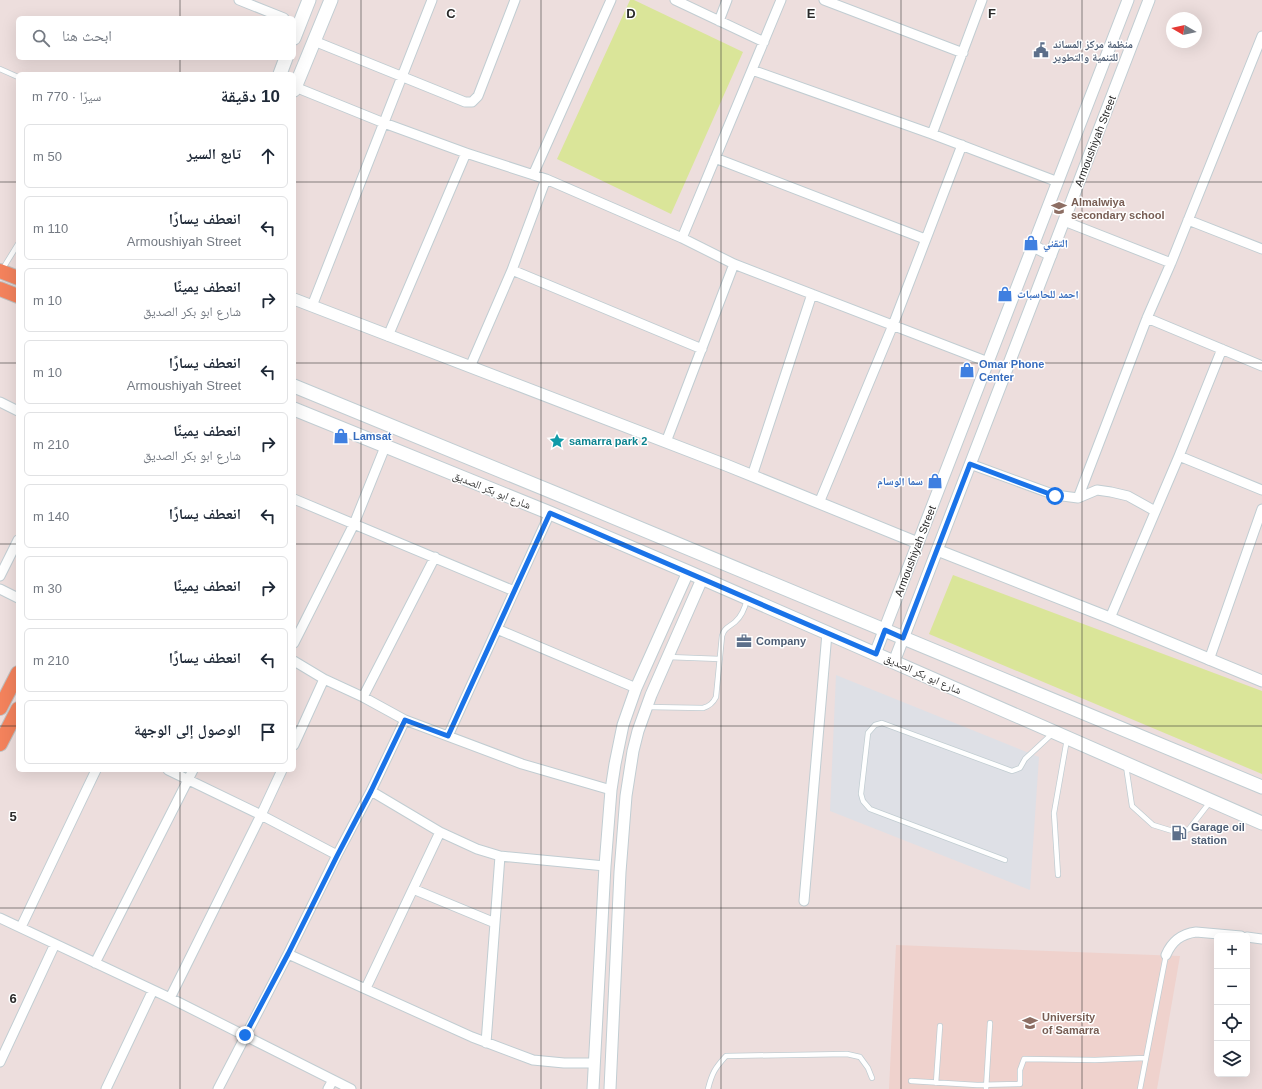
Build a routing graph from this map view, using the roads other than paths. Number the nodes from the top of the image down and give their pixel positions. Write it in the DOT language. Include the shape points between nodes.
graph roads {
  1 [pos="239,0"];
  2 [pos="309,0"];
  3 [pos="331,0"];
  4 [pos="432,0"];
  5 [pos="515,0"];
  6 [pos="611,0"];
  7 [pos="675,0"];
  8 [pos="727,0"];
  9 [pos="782,0"];
  10 [pos="824,0"];
  11 [pos="982,0"];
  12 [pos="1128,0"];
  13 [pos="1149,0"];
  14 [pos="279,16"];
  15 [pos="719,21"];
  16 [pos="297,23"];
  17 [pos="1262,36"];
  18 [pos="314,41"];
  19 [pos="764,42"];
  20 [pos="963,53"];
  21 [pos="285,60"];
  22 [pos="0,69"];
  23 [pos="752,70"];
  24 [pos="281,72"];
  25 [pos="16,76"];
  26 [pos="402,77"];
  27 [pos="296,86"];
  28 [pos="296,88"];
  29 [pos="384,123"];
  30 [pos="932,134"];
  31 [pos="962,145"];
  32 [pos="466,153"];
  33 [pos="715,158"];
  34 [pos="533,174"];
  35 [pos="546,179"];
  36 [pos="1058,182"];
  37 [pos="1188,220"];
  38 [pos="1064,221"];
  39 [pos="682,238"];
  40 [pos="925,239"];
  41 [pos="1033,246"];
  42 [pos="16,247"];
  43 [pos="1262,249"];
  44 [pos="1051,255"];
  45 [pos="1171,263"];
  46 [pos="734,264"];
  47 [pos="512,270"];
  48 [pos="1,271"];
  49 [pos="16,277"];
  50 [pos="0,289"];
  51 [pos="812,294"];
  52 [pos="16,295"];
  53 [pos="296,300"];
  54 [pos="312,306"];
  55 [pos="1147,318"];
  56 [pos="893,326"];
  57 [pos="388,336"];
  58 [pos="702,348"];
  59 [pos="1222,349"];
  60 [pos="988,362"];
  61 [pos="1261,363"];
  62 [pos="470,367"];
  63 [pos="296,387"];
  64 [pos="0,402"];
  65 [pos="16,409"];
  66 [pos="296,410"];
  67 [pos="666,442"];
  68 [pos="385,447"];
  69 [pos="1179,456"];
  70 [pos="970,464"];
  71 [pos="752,476"];
  72 [pos="1262,490"];
  73 [pos="1078,498"];
  74 [pos="296,499"];
  75 [pos="819,503"];
  76 [pos="1262,509"];
  77 [pos="1154,511"];
  78 [pos="550,513"];
  79 [pos="354,524"];
  80 [pos="918,543"];
  81 [pos="16,544"];
  82 [pos="937,550"];
  83 [pos="435,557"];
  84 [pos="688,572"];
  85 [pos="0,576"];
  86 [pos="702,579"];
  87 [pos="0,589"];
  88 [pos="514,591"];
  89 [pos="16,597"];
  90 [pos="747,599"];
  91 [pos="1110,618"];
  92 [pos="496,629"];
  93 [pos="885,630"];
  94 [pos="827,633"];
  95 [pos="903,638"];
  96 [pos="296,639"];
  97 [pos="876,654"];
  98 [pos="668,657"];
  99 [pos="720,659"];
  100 [pos="1209,660"];
  101 [pos="296,662"];
  102 [pos="894,662"];
  103 [pos="16,677"];
  104 [pos="324,679"];
  105 [pos="1262,681"];
  106 [pos="636,688"];
  107 [pos="363,697"];
  108 [pos="647,707"];
  109 [pos="0,708"];
  110 [pos="16,713"];
  111 [pos="405,720"];
  112 [pos="1054,732"];
  113 [pos="448,736"];
  114 [pos="1067,737"];
  115 [pos="296,741"];
  116 [pos="0,744"];
  117 [pos="1125,763"];
  118 [pos="95,772"];
  119 [pos="172,772"];
  120 [pos="192,772"];
  121 [pos="281,772"];
  122 [pos="188,780"];
  123 [pos="1262,787"];
  124 [pos="611,790"];
  125 [pos="371,791"];
  126 [pos="1211,801"];
  127 [pos="262,815"];
  128 [pos="1262,823"];
  129 [pos="440,832"];
  130 [pos="337,856"];
  131 [pos="500,856"];
  132 [pos="1005,860"];
  133 [pos="605,866"];
  134 [pos="1058,875"];
  135 [pos="413,889"];
  136 [pos="804,901"];
  137 [pos="0,918"];
  138 [pos="495,923"];
  139 [pos="21,928"];
  140 [pos="1214,934"];
  141 [pos="1262,936"];
  142 [pos="1250,937"];
  143 [pos="55,944"];
  144 [pos="288,954"];
  145 [pos="1166,955"];
  146 [pos="95,963"];
  147 [pos="366,988"];
  148 [pos="153,990"];
  149 [pos="170,998"];
  150 [pos="990,1023"];
  151 [pos="940,1026"];
  152 [pos="245,1035"];
  153 [pos="486,1043"];
  154 [pos="1146,1058"];
  155 [pos="0,1062"];
  156 [pos="593,1063"];
  157 [pos="872,1078"];
  158 [pos="333,1080"];
  159 [pos="911,1081"];
  160 [pos="936,1083"];
  161 [pos="986,1087"];
  162 [pos="106,1089"];
  163 [pos="218,1089"];
  164 [pos="328,1089"];
  165 [pos="351,1089"];
  166 [pos="593,1089"];
  167 [pos="610,1089"];
  168 [pos="708,1089"];
  169 [pos="1140,1089"];
  1 -- 14 [label="street"];
  2 -- 16 [label="main road"];
  3 -- 18 [label="main road"];
  4 -- 26 [label="street"];
  5 -- 26 [label="street" via="478,96 472,102 466,102"];
  6 -- 34 [label="street"];
  7 -- 15 [label="street"];
  8 -- 15 [label="street"];
  9 -- 19 [label="street"];
  10 -- 20 [label="street"];
  11 -- 20 [label="street"];
  12 -- 36 [label="street, Armoushiyah Street"];
  13 -- 38 [label="street, Armoushiyah Street"];
  15 -- 19 [label="street"];
  17 -- 37 [label="street"];
  18 -- 26 [label="street"];
  18 -- 27 [label="main road"];
  19 -- 23 [label="street"];
  20 -- 30 [label="street"];
  21 -- 24 [label="main road"];
  22 -- 25 [label="lane"];
  23 -- 30 [label="street"];
  23 -- 33 [label="street"];
  26 -- 29 [label="street"];
  28 -- 29 [label="street"];
  29 -- 32 [label="street"];
  29 -- 54 [label="street"];
  30 -- 31 [label="street"];
  31 -- 36 [label="street"];
  31 -- 40 [label="street"];
  32 -- 34 [label="street"];
  32 -- 57 [label="street"];
  33 -- 39 [label="street"];
  33 -- 40 [label="street"];
  34 -- 35 [label="street"];
  35 -- 39 [label="street"];
  35 -- 47 [label="street"];
  36 -- 41 [label="street, Armoushiyah Street"];
  37 -- 43 [label="street"];
  37 -- 45 [label="street"];
  38 -- 44 [label="street, Armoushiyah Street"];
  38 -- 45 [label="street"];
  39 -- 46 [label="street"];
  40 -- 56 [label="street"];
  41 -- 44 [label="street"];
  41 -- 60 [label="street, Armoushiyah Street"];
  42 -- 48 [label="lane"];
  44 -- 70 [label="street, Armoushiyah Street"];
  45 -- 55 [label="street"];
  46 -- 51 [label="street"];
  46 -- 58 [label="street"];
  47 -- 58 [label="street"];
  47 -- 62 [label="street"];
  48 -- 49 [label="main road"];
  50 -- 52 [label="main road"];
  51 -- 56 [label="street"];
  51 -- 71 [label="street"];
  53 -- 54 [label="street"];
  54 -- 57 [label="street"];
  55 -- 59 [label="street"];
  55 -- 73 [label="street"];
  56 -- 60 [label="street"];
  56 -- 75 [label="street"];
  57 -- 62 [label="street"];
  58 -- 67 [label="street"];
  59 -- 61 [label="street"];
  59 -- 69 [label="street"];
  60 -- 80 [label="street, Armoushiyah Street"];
  62 -- 67 [label="street"];
  63 -- 93 [label="main road, شارع ابو بكر الصديق"];
  64 -- 65 [label="street"];
  66 -- 68 [label="main road, شارع ابو بكر الصديق"];
  67 -- 71 [label="street"];
  68 -- 78 [label="main road, شارع ابو بكر الصديق"];
  68 -- 79 [label="street"];
  69 -- 72 [label="street"];
  69 -- 77 [label="street"];
  70 -- 73 [label="street" via="1055,496"];
  70 -- 82 [label="street, Armoushiyah Street"];
  71 -- 75 [label="street"];
  73 -- 77 [label="street" via="1097,490 1111,492 1128,496"];
  74 -- 79 [label="street"];
  75 -- 80 [label="street"];
  76 -- 100 [label="street"];
  77 -- 91 [label="street"];
  78 -- 84 [label="main road, شارع ابو بكر الصديق"];
  78 -- 88 [label="street"];
  79 -- 83 [label="street"];
  79 -- 96 [label="street"];
  80 -- 93 [label="street, Armoushiyah Street"];
  81 -- 85 [label="street"];
  82 -- 91 [label="street"];
  82 -- 95 [label="street, Armoushiyah Street"];
  83 -- 88 [label="street"];
  83 -- 107 [label="street"];
  84 -- 86 [label="main road, شارع ابو بكر الصديق"];
  84 -- 106 [label="street"];
  86 -- 90 [label="main road, شارع ابو بكر الصديق"];
  86 -- 98 [label="street"];
  87 -- 89 [label="street"];
  88 -- 92 [label="street"];
  90 -- 94 [label="main road, شارع ابو بكر الصديق"];
  90 -- 99 [label="lane" via="740,617 723,632"];
  91 -- 100 [label="street"];
  92 -- 106 [label="street"];
  92 -- 113 [label="street"];
  93 -- 95 [label="main road, شارع ابو بكر الصديق"];
  93 -- 97 [label="street, Armoushiyah Street"];
  94 -- 97 [label="main road, شارع ابو بكر الصديق"];
  94 -- 136 [label="street"];
  95 -- 102 [label="street, Armoushiyah Street"];
  95 -- 123 [label="main road, شارع ابو بكر الصديق"];
  97 -- 102 [label="main road, شارع ابو بكر الصديق"];
  98 -- 99 [label="lane"];
  98 -- 108 [label="street"];
  99 -- 108 [label="lane" via="716,697 709,706"];
  100 -- 105 [label="street"];
  101 -- 104 [label="street"];
  102 -- 112 [label="main road, شارع ابو بكر الصديق"];
  103 -- 109 [label="main road"];
  104 -- 107 [label="street"];
  104 -- 115 [label="street"];
  106 -- 124 [label="street" via="624,725"];
  107 -- 111 [label="street"];
  108 -- 167 [label="street" via="633,751 626,796"];
  110 -- 116 [label="main road"];
  111 -- 113 [label="street"];
  111 -- 125 [label="street"];
  112 -- 114 [label="main road, شارع ابو بكر الصديق"];
  112 -- 132 [label="lane" via="1025,759 1020,768 1012,771 882,723 875,725 868,733 861,794 870,809"];
  113 -- 124 [label="street" via="522,764"];
  114 -- 117 [label="main road, شارع ابو بكر الصديق"];
  114 -- 134 [label="lane" via="1054,813"];
  117 -- 126 [label="main road, شارع ابو بكر الصديق"];
  117 -- 126 [label="lane" via="1132,806 1153,825 1179,833 1189,828"];
  118 -- 139 [label="street"];
  119 -- 122 [label="street"];
  120 -- 122 [label="street"];
  121 -- 127 [label="street"];
  122 -- 127 [label="street"];
  122 -- 146 [label="street"];
  124 -- 133 [label="street"];
  125 -- 129 [label="street"];
  125 -- 130 [label="street"];
  126 -- 128 [label="main road, شارع ابو بكر الصديق"];
  127 -- 130 [label="street"];
  127 -- 149 [label="street"];
  129 -- 131 [label="street" via="477,849"];
  129 -- 135 [label="street"];
  130 -- 144 [label="street"];
  131 -- 133 [label="street"];
  131 -- 138 [label="street"];
  133 -- 156 [label="street"];
  135 -- 138 [label="street"];
  135 -- 147 [label="street"];
  137 -- 139 [label="street"];
  138 -- 153 [label="street"];
  139 -- 143 [label="street"];
  140 -- 145 [label="street" via="1189,933 1172,943"];
  141 -- 142 [label="street"];
  143 -- 146 [label="street"];
  143 -- 155 [label="street"];
  144 -- 147 [label="street"];
  144 -- 152 [label="street"];
  145 -- 154 [label="lane"];
  146 -- 148 [label="street"];
  147 -- 153 [label="street"];
  148 -- 149 [label="street"];
  148 -- 162 [label="street"];
  149 -- 152 [label="street"];
  150 -- 161 [label="lane"];
  151 -- 160 [label="lane"];
  152 -- 158 [label="street"];
  152 -- 163 [label="street"];
  153 -- 156 [label="street" via="533,1060"];
  154 -- 161 [label="lane" via="1024,1059 1020,1070 1020,1084"];
  154 -- 169 [label="lane"];
  156 -- 166 [label="street"];
  157 -- 168 [label="lane" via="860,1056 847,1054 726,1056 711,1075"];
  158 -- 164 [label="street"];
  158 -- 165 [label="street"];
  159 -- 160 [label="lane"];
  160 -- 161 [label="lane"];
}
